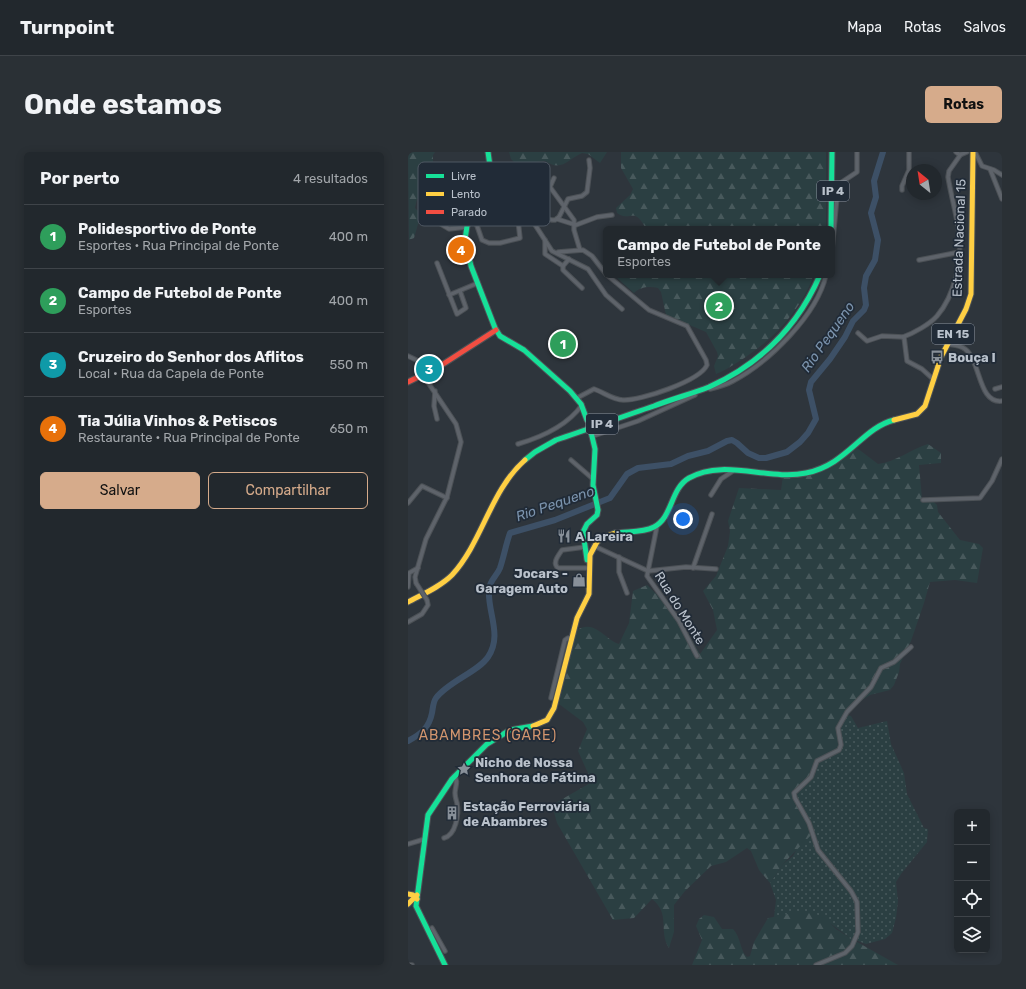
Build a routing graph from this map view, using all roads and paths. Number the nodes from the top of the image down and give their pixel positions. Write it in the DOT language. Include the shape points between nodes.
graph roads {
  1 [pos="488,152"];
  2 [pos="829,152"];
  3 [pos="832,152"];
  4 [pos="857,152"];
  5 [pos="909,152"];
  6 [pos="956,152"];
  7 [pos="967,152"];
  8 [pos="974,152"];
  9 [pos="961,154"];
  10 [pos="589,160"];
  11 [pos="490,162"];
  12 [pos="990,169"];
  13 [pos="1002,176"];
  14 [pos="554,178"];
  15 [pos="902,190"];
  16 [pos="1002,199"];
  17 [pos="564,205"];
  18 [pos="612,215"];
  19 [pos="557,219"];
  20 [pos="550,220"];
  21 [pos="574,225"];
  22 [pos="444,226"];
  23 [pos="467,226"];
  24 [pos="477,226"];
  25 [pos="519,226"];
  26 [pos="535,226"];
  27 [pos="828,226"];
  28 [pos="832,226"];
  29 [pos="834,226"];
  30 [pos="545,240"];
  31 [pos="580,250"];
  32 [pos="557,252"];
  33 [pos="960,252"];
  34 [pos="569,259"];
  35 [pos="919,260"];
  36 [pos="437,263"];
  37 [pos="563,266"];
  38 [pos="603,271"];
  39 [pos="610,278"];
  40 [pos="815,278"];
  41 [pos="819,278"];
  42 [pos="825,278"];
  43 [pos="478,284"];
  44 [pos="582,288"];
  45 [pos="460,290"];
  46 [pos="449,295"];
  47 [pos="622,309"];
  48 [pos="496,330"];
  49 [pos="858,333"];
  50 [pos="903,336"];
  51 [pos="947,344"];
  52 [pos="408,356"];
  53 [pos="425,364"];
  54 [pos="434,369"];
  55 [pos="425,374"];
  56 [pos="933,379"];
  57 [pos="408,382"];
  58 [pos="1002,387"];
  59 [pos="995,389"];
  60 [pos="435,390"];
  61 [pos="577,398"];
  62 [pos="1002,401"];
  63 [pos="582,405"];
  64 [pos="437,419"];
  65 [pos="587,420"];
  66 [pos="590,428"];
  67 [pos="593,436"];
  68 [pos="518,444"];
  69 [pos="1002,459"];
  70 [pos="571,460"];
  71 [pos="734,471"];
  72 [pos="593,479"];
  73 [pos="711,495"];
  74 [pos="447,498"];
  75 [pos="923,500"];
  76 [pos="408,503"];
  77 [pos="712,514"];
  78 [pos="658,525"];
  79 [pos="589,545"];
  80 [pos="618,558"];
  81 [pos="588,566"];
  82 [pos="418,568"];
  83 [pos="693,568"];
  84 [pos="716,569"];
  85 [pos="647,571"];
  86 [pos="408,586"];
  87 [pos="628,593"];
  88 [pos="408,598"];
  89 [pos="408,602"];
  90 [pos="408,622"];
  91 [pos="572,638"];
  92 [pos="911,647"];
  93 [pos="697,656"];
  94 [pos="551,698"];
  95 [pos="454,776"];
  96 [pos="425,838"];
  97 [pos="444,838"];
  98 [pos="408,844"];
  99 [pos="421,866"];
  100 [pos="418,883"];
  101 [pos="420,889"];
  102 [pos="408,894"];
  103 [pos="416,896"];
  104 [pos="408,904"];
  105 [pos="418,909"];
  106 [pos="432,928"];
  107 [pos="440,948"];
  108 [pos="445,952"];
  109 [pos="409,965"];
  110 [pos="412,965"];
  111 [pos="445,965"];
  112 [pos="816,965"];
  1 -- 11 [label="main road"];
  2 -- 27 [label="main road, IP 4"];
  3 -- 28 [label="main road, IP 4"];
  4 -- 29 [label="street" via="857,172 838,186"];
  5 -- 15 [label="street" via="909,170"];
  6 -- 9 [label="street"];
  7 -- 9 [label="street"];
  8 -- 12 [label="street" via="982,166"];
  8 -- 51 [label="main road, Estrada Nacional 15 / EN 15" via="971,294"];
  9 -- 33 [label="street" via="949,171 948,177"];
  10 -- 17 [label="street" via="587,192 582,196 570,198"];
  12 -- 13 [label="street"];
  12 -- 16 [label="street"];
  14 -- 17 [label="street" via="550,187"];
  17 -- 19 [label="street"];
  17 -- 21 [label="street" via="574,220"];
  18 -- 21 [label="street"];
  19 -- 20 [label="street"];
  19 -- 21 [label="street"];
  21 -- 31 [label="street"];
  22 -- 23 [label="street"];
  23 -- 43 [label="main road" via="466,252"];
  24 -- 25 [label="street" via="482,240 500,244 520,238"];
  26 -- 30 [label="street"];
  30 -- 32 [label="street" via="552,251"];
  30 -- 37 [label="street" via="545,254"];
  31 -- 32 [label="street"];
  31 -- 38 [label="street" via="592,256"];
  32 -- 34 [label="street"];
  33 -- 35 [label="street"];
  33 -- 50 [label="street" via="957,276 945,306 930,322"];
  34 -- 37 [label="street"];
  34 -- 47 [label="street" via="589,270 606,296"];
  36 -- 46 [label="street"];
  37 -- 44 [label="street" via="564,271"];
  39 -- 61 [label="street" via="650,311 687,326 707,365 700,373 672,387 631,399 619,400 594,389"];
  40 -- 88 [label="main road, IP 4" via="801,307 781,333 760,352 729,372 706,383 556,437 528,452 499,484 456,564 440,580"];
  41 -- 89 [label="main road, IP 4" via="807,305 784,335 731,376 708,387 556,440 533,453 516,468 503,485 472,546 454,571 437,586"];
  42 -- 67 [label="street" via="820,293 786,339 740,377 728,384 700,392 640,420"];
  43 -- 45 [label="street"];
  43 -- 48 [label="main road"];
  45 -- 46 [label="street"];
  45 -- 46 [label="street" via="466,308 457,314"];
  48 -- 54 [label="main road"];
  48 -- 61 [label="main road" via="502,337 526,351"];
  49 -- 50 [label="street" via="867,341 882,336"];
  50 -- 56 [label="street" via="906,341 907,361"];
  51 -- 56 [label="main road, Estrada Nacional 15 / EN 15"];
  51 -- 62 [label="street" via="966,350 974,360 989,397 995,401"];
  52 -- 53 [label="street"];
  53 -- 54 [label="street"];
  53 -- 55 [label="street"];
  54 -- 55 [label="main road"];
  55 -- 57 [label="main road"];
  55 -- 60 [label="street"];
  56 -- 71 [label="main road, Estrada Nacional 15 / EN 15" via="924,406 918,414 887,422 824,468 781,474"];
  58 -- 59 [label="street"];
  60 -- 64 [label="street" via="434,405"];
  60 -- 74 [label="street" via="461,436 460,451"];
  61 -- 63 [label="main road"];
  63 -- 65 [label="main road"];
  63 -- 68 [label="street" via="569,420 537,438"];
  66 -- 67 [label="main road"];
  67 -- 72 [label="main road"];
  69 -- 75 [label="street" via="992,481 980,498"];
  70 -- 72 [label="street"];
  71 -- 73 [label="street" via="721,479"];
  71 -- 78 [label="main road, Estrada Nacional 15 / EN 15" via="703,473 682,482"];
  72 -- 79 [label="main road" via="597,514 583,530"];
  74 -- 76 [label="street" via="422,486"];
  74 -- 82 [label="street" via="426,538"];
  77 -- 83 [label="street"];
  78 -- 79 [label="main road" via="647,529 613,533"];
  78 -- 85 [label="street"];
  79 -- 80 [label="street"];
  79 -- 81 [label="main road"];
  79 -- 81 [label="main road"];
  79 -- 81 [label="street" via="562,550 555,561 558,568"];
  80 -- 85 [label="street"];
  80 -- 87 [label="street" via="619,572"];
  81 -- 91 [label="main road" via="589,594 578,614"];
  82 -- 86 [label="street" via="409,573"];
  82 -- 90 [label="street, bridge" via="416,583 428,606 424,612"];
  83 -- 84 [label="street"];
  83 -- 85 [label="street"];
  85 -- 93 [label="street, Rua do Monte" via="648,579 677,618"];
  91 -- 94 [label="street" via="565,640"];
  91 -- 95 [label="main road" via="554,707 547,720 539,725 515,728 504,733 468,761"];
  92 -- 112 [label="street" via="894,662 880,669 871,687 852,706 840,724 839,750 817,761 811,777 794,793 794,798 809,823 818,850 857,902 858,932 852,946 845,952"];
  95 -- 96 [label="main road" via="430,809"];
  95 -- 97 [label="street" via="457,780 457,804 454,829 451,835"];
  96 -- 98 [label="street"];
  96 -- 99 [label="main road"];
  99 -- 100 [label="main road"];
  99 -- 101 [label="main road"];
  100 -- 102 [label="main road"];
  100 -- 103 [label="main road"];
  101 -- 103 [label="main road"];
  101 -- 105 [label="main road"];
  102 -- 103 [label="main road"];
  103 -- 104 [label="main road"];
  103 -- 105 [label="main road"];
  104 -- 105 [label="main road"];
  105 -- 107 [label="main road"];
  106 -- 107 [label="street"];
  107 -- 108 [label="street"];
  107 -- 111 [label="main road"];
  109 -- 110 [label="street"];
}
